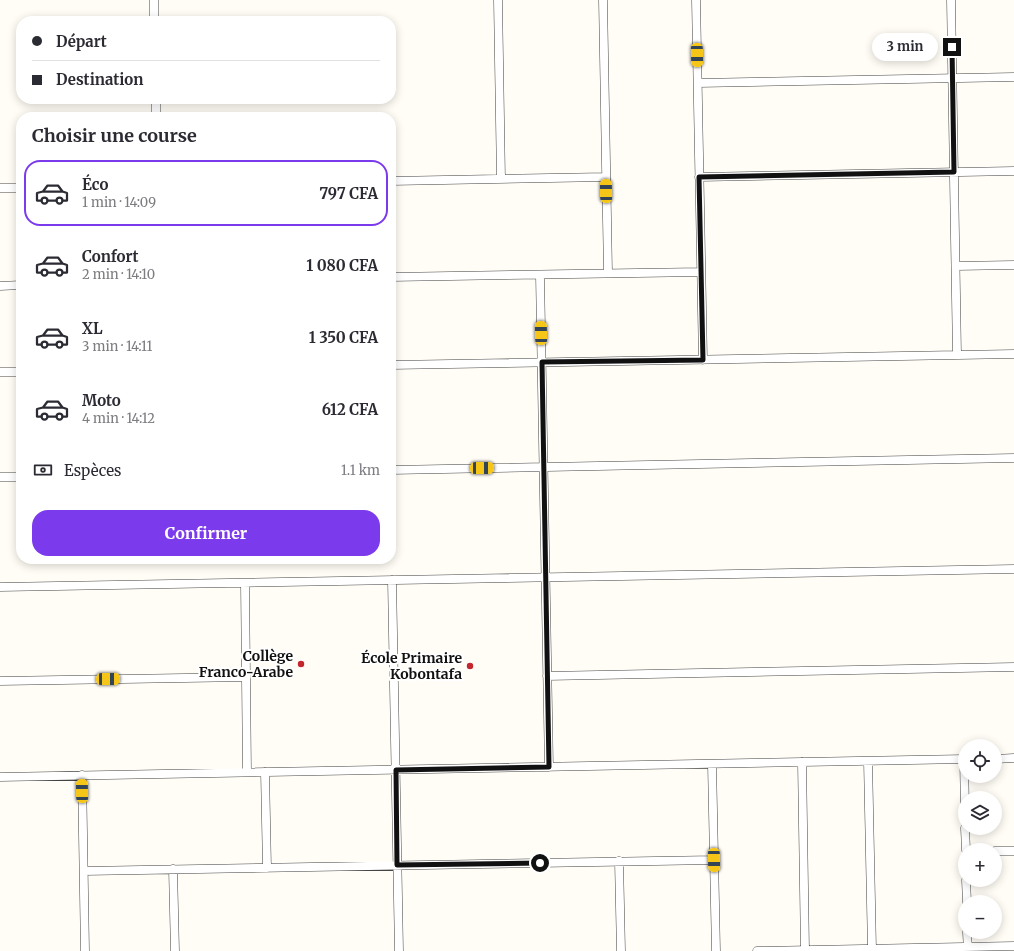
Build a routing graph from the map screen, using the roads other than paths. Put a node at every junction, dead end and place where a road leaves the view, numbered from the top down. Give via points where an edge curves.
1 (154, 0) edge
2 (498, 0) edge
3 (603, 0) edge
4 (696, 0) edge
5 (951, 0) edge
6 (154, 16) edge
7 (1014, 77) edge
8 (952, 78) junction
9 (698, 83) junction
10 (1014, 171) edge
11 (954, 172) junction
12 (606, 177) junction
13 (699, 177) junction
14 (501, 179) junction
15 (396, 181) edge
16 (0, 188) edge
17 (16, 188) edge
18 (1014, 265) edge
19 (956, 266) junction
20 (701, 272) junction
21 (608, 273) junction
22 (540, 275) junction
23 (396, 277) edge
24 (16, 285) edge
25 (0, 286) edge
26 (1014, 354) edge
27 (957, 355) junction
28 (703, 360) junction
29 (542, 362) junction
30 (396, 365) edge
31 (0, 372) edge
32 (16, 372) edge
33 (1014, 458) edge
34 (543, 467) junction
35 (396, 470) edge
36 (16, 476) edge
37 (0, 477) edge
38 (1014, 569) edge
39 (546, 577) junction
40 (392, 580) junction
41 (245, 583) junction
42 (0, 587) edge
43 (1014, 667) edge
44 (547, 676) junction
45 (246, 677) junction
46 (0, 681) edge
47 (1014, 758) edge
48 (958, 759) edge
49 (1002, 759) edge
50 (868, 761) junction
51 (802, 762) junction
52 (712, 764) junction
53 (549, 767) junction
54 (396, 770) junction
55 (247, 772) junction
56 (265, 772) junction
57 (82, 775) junction
58 (0, 777) edge
59 (1002, 851) edge
60 (1014, 851) edge
61 (714, 860) junction
62 (620, 861) junction
63 (397, 865) junction
64 (266, 868) junction
65 (173, 869) junction
66 (84, 871) junction
67 (967, 939) edge
68 (1014, 946) edge
69 (872, 949) junction
70 (968, 949) edge
71 (805, 950) edge
72 (85, 951) edge
73 (175, 951) edge
74 (399, 951) edge
75 (621, 951) edge
76 (716, 951) edge
77 (757, 951) edge

1 - 6 street
2 - 14 street
3 - 12 street
4 - 9 street
5 - 8 street
7 - 8 street
8 - 9 street
8 - 11 street
9 - 13 street
10 - 11 street
11 - 13 street
11 - 19 street
12 - 14 street
12 - 21 street
13 - 20 street
14 - 15 street
16 - 17 street
18 - 19 street
19 - 27 street
20 - 21 street
20 - 28 street
21 - 22 street
22 - 23 street
22 - 29 street
24 - 25 street
26 - 27 street
27 - 28 street
28 - 29 street
29 - 30 street
29 - 34 street
31 - 32 street
33 - 34 street
34 - 35 street
34 - 39 street
36 - 37 street
38 - 39 street
39 - 40 street
39 - 44 street
40 - 41 street
40 - 54 street
41 - 42 street
41 - 45 street
43 - 44 street
44 - 53 street
45 - 46 street
45 - 55 street
47 - 49 street
48 - 50 street
50 - 51 street
50 - 69 street
51 - 52 street
51 - 71 street
52 - 53 street
52 - 61 street
53 - 54 street
54 - 56 street
54 - 63 street
55 - 56 street
55 - 57 street
56 - 64 street
57 - 58 street
57 - 66 street
59 - 60 street
61 - 62 street
61 - 76 street
62 - 63 street
62 - 75 street
63 - 64 street
63 - 74 street
64 - 65 street
65 - 66 street
65 - 73 street
66 - 72 street
67 - 70 street
68 - 70 street
69 - 70 street
69 - 71 street
71 - 77 street

